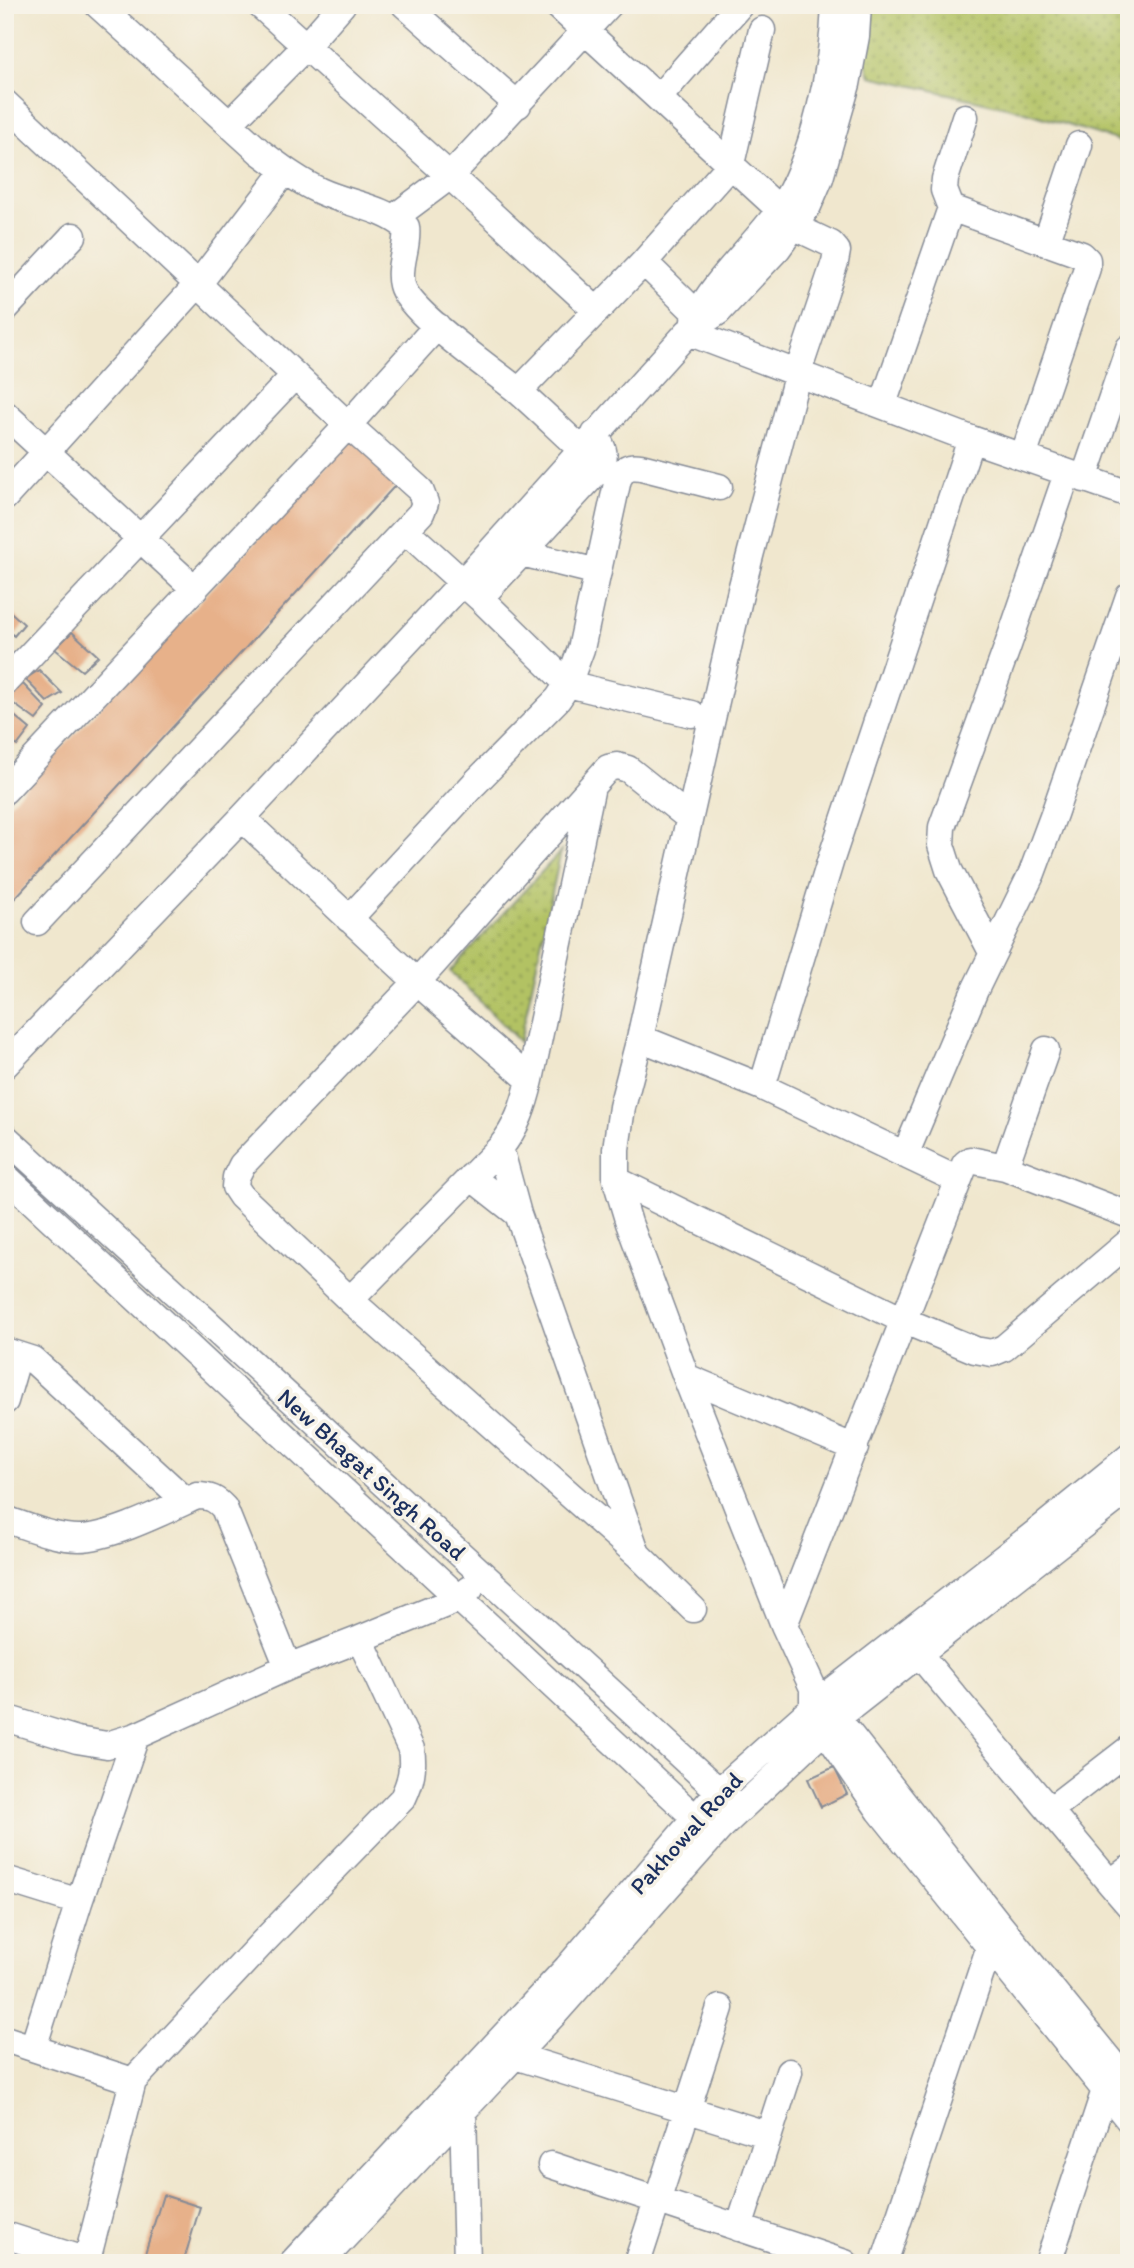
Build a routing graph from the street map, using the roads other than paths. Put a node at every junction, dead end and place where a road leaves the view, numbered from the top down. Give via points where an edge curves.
1 (98, 5) edge
2 (260, 5) edge
3 (342, 5) edge
4 (405, 5) edge
5 (557, 5) edge
6 (610, 5) edge
7 (740, 5) edge
8 (835, 5) edge
9 (858, 5) edge
10 (762, 30) dead end
11 (586, 31) junction
12 (305, 47) junction
13 (659, 97) junction
14 (5, 103) edge
15 (518, 105) junction
16 (965, 117) dead end
17 (230, 123) junction
18 (1079, 145) dead end
19 (731, 164) junction
20 (285, 171) junction
21 (450, 176) junction
22 (951, 208) junction
23 (395, 218) junction
24 (787, 218) junction
25 (73, 236) dead end
26 (1046, 243) junction
27 (644, 262) junction
28 (199, 283) junction
29 (5, 309) edge
30 (596, 310) junction
31 (693, 323) junction
32 (437, 326) junction
33 (1129, 348) edge
34 (798, 372) junction
35 (295, 375) junction
36 (519, 391) junction
37 (884, 404) junction
38 (5, 414) edge
39 (348, 425) junction
40 (971, 439) junction
41 (588, 442) junction
42 (46, 452) junction
43 (1023, 457) junction
44 (1075, 476) junction
45 (719, 487) dead end
46 (1129, 494) edge
47 (5, 497) edge
48 (405, 530) junction
49 (141, 538) junction
50 (521, 553) junction
51 (598, 572) junction
52 (195, 589) junction
53 (471, 590) junction
54 (1129, 596) edge
55 (5, 682) edge
56 (568, 684) junction
57 (692, 714) dead end
58 (592, 789) junction
59 (5, 790) edge
60 (688, 817) junction
61 (242, 818) junction
62 (349, 919) junction
63 (37, 922) dead end
64 (992, 952) junction
65 (417, 982) junction
66 (640, 1038) junction
67 (1046, 1050) dead end
68 (5, 1065) edge
69 (530, 1080) junction
70 (762, 1087) junction
71 (5, 1138) edge
72 (500, 1148) junction
73 (905, 1155) junction
74 (1005, 1167) junction
75 (5, 1176) edge
76 (471, 1177) junction
77 (617, 1180) junction
78 (958, 1180) junction
79 (518, 1214) junction
80 (1129, 1215) edge
81 (1129, 1242) edge
82 (350, 1300) junction
83 (905, 1321) junction
84 (5, 1332) edge
85 (19, 1355) edge
86 (686, 1377) junction
87 (5, 1401) edge
88 (855, 1448) junction
89 (1129, 1457) edge
90 (1129, 1489) edge
91 (186, 1501) junction
92 (5, 1519) edge
93 (638, 1555) junction
94 (485, 1577) junction
95 (458, 1598) junction
96 (692, 1609) dead end
97 (784, 1625) junction
98 (360, 1639) junction
99 (918, 1653) junction
100 (288, 1667) junction
101 (823, 1708) junction
102 (5, 1718) edge
103 (136, 1736) junction
104 (1129, 1749) edge
105 (719, 1791) junction
106 (739, 1810) junction
107 (1050, 1810) junction
108 (704, 1827) junction
109 (1119, 1876) edge
110 (5, 1879) edge
111 (79, 1902) junction
112 (1129, 1905) edge
113 (993, 1935) junction
114 (720, 2008) dead end
115 (5, 2039) edge
116 (33, 2048) junction
117 (514, 2056) junction
118 (789, 2073) dead end
119 (1116, 2080) edge
120 (133, 2081) junction
121 (686, 2110) junction
122 (463, 2111) junction
123 (1129, 2120) edge
124 (769, 2135) junction
125 (551, 2165) dead end
126 (657, 2200) junction
127 (739, 2228) junction
128 (5, 2235) edge
129 (780, 2253) edge
130 (90, 2262) edge
131 (292, 2263) edge
132 (320, 2263) edge
133 (467, 2263) edge
134 (637, 2263) edge
135 (845, 2263) edge
136 (884, 2263) edge
137 (1048, 2263) edge

1 - 17 street
2 - 12 street
3 - 12 street
4 - 15 street
5 - 11 street
6 - 11 street
7 - 13 street
8 - 24 street via 834,33 813,134
9 - 24 street via 856,36 820,178
10 - 19 street
11 - 13 street
11 - 15 street
12 - 17 street
12 - 21 street
13 - 19 street
14 - 28 street
15 - 21 street
16 - 22 street via 945,179
17 - 20 street
18 - 26 street
19 - 24 street
19 - 27 street
20 - 23 street via 319,190
20 - 28 street
21 - 23 street
21 - 30 street
22 - 26 street
22 - 37 street
23 - 32 street via 406,227 408,237 401,272 405,294
24 - 31 street via 778,248 719,312
24 - 34 street via 837,251
25 - 29 street
26 - 43 street via 1082,255 1087,268
27 - 30 street
27 - 31 street
28 - 35 street
28 - 42 street
30 - 36 street
31 - 34 street
31 - 41 street
32 - 36 street
32 - 39 street
33 - 44 street
34 - 37 street
34 - 60 street
35 - 39 street
35 - 49 street
36 - 41 street
37 - 40 street
38 - 42 street
39 - 48 street via 420,490 425,503
39 - 52 street
40 - 43 street
40 - 70 street via 831,859
41 - 50 street via 604,449 601,467
41 - 53 street
42 - 47 street
42 - 49 street
43 - 44 street
44 - 46 street
44 - 64 street via 942,827 940,845 949,870
45 - 51 street via 641,467 623,470
48 - 53 street
48 - 63 street
49 - 52 street
49 - 55 street
50 - 51 street
50 - 53 street
51 - 56 street via 581,649
52 - 59 street
53 - 56 street
53 - 61 street
54 - 64 street via 1045,838
56 - 57 street
56 - 62 street
58 - 60 street via 608,768 628,769
58 - 65 street
58 - 69 street
60 - 66 street
61 - 62 street
61 - 68 street
62 - 65 street
64 - 73 street
65 - 69 street
65 - 82 street via 242,1165 236,1177 235,1187 241,1196
66 - 70 street
66 - 77 street via 622,1107
67 - 74 street
69 - 72 street via 514,1131
70 - 73 street
71 - 94 street, New Bhagat Singh Road
72 - 76 street
72 - 79 street
73 - 78 street
74 - 78 street via 970,1160
74 - 80 street
75 - 95 street, New Bhagat Singh Road
76 - 79 street
76 - 82 street
77 - 83 street
77 - 86 street
78 - 83 street
79 - 93 street
81 - 83 street via 1004,1348 992,1353
82 - 93 street
83 - 88 street
84 - 85 street
85 - 87 street
85 - 91 street
86 - 88 street
86 - 97 street
88 - 97 street
89 - 101 street, Pakhowal Road
90 - 99 street, Pakhowal Road
91 - 92 street via 109,1532 80,1538 49,1534
91 - 100 street via 207,1496 224,1508
93 - 96 street
94 - 95 street
94 - 105 street, New Bhagat Singh Road
95 - 98 street
95 - 108 street, New Bhagat Singh Road
97 - 101 street
98 - 100 street
98 - 120 street via 411,1749 414,1766 403,1798
99 - 101 street, Pakhowal Road
99 - 107 street
100 - 103 street
101 - 105 street, Pakhowal Road
101 - 106 street, Pakhowal Road
101 - 113 street
102 - 103 street via 107,1745
103 - 111 street
104 - 107 street
105 - 106 street, New Bhagat Singh Road
105 - 108 street, Pakhowal Road
106 - 108 street, Pakhowal Road
107 - 109 street
108 - 117 street, Pakhowal Road
108 - 131 street, Pakhowal Road
109 - 112 street
110 - 111 street
111 - 116 street
113 - 119 street
113 - 136 street
114 - 121 street
115 - 116 street
116 - 120 street
117 - 121 street
117 - 122 street, Pakhowal Road
118 - 124 street
119 - 123 street
119 - 137 street
120 - 130 street
121 - 124 street
121 - 126 street
122 - 132 street, Pakhowal Road
122 - 133 street
124 - 127 street
125 - 126 street
126 - 127 street
126 - 134 street
127 - 129 street
128 - 130 street
129 - 135 street

